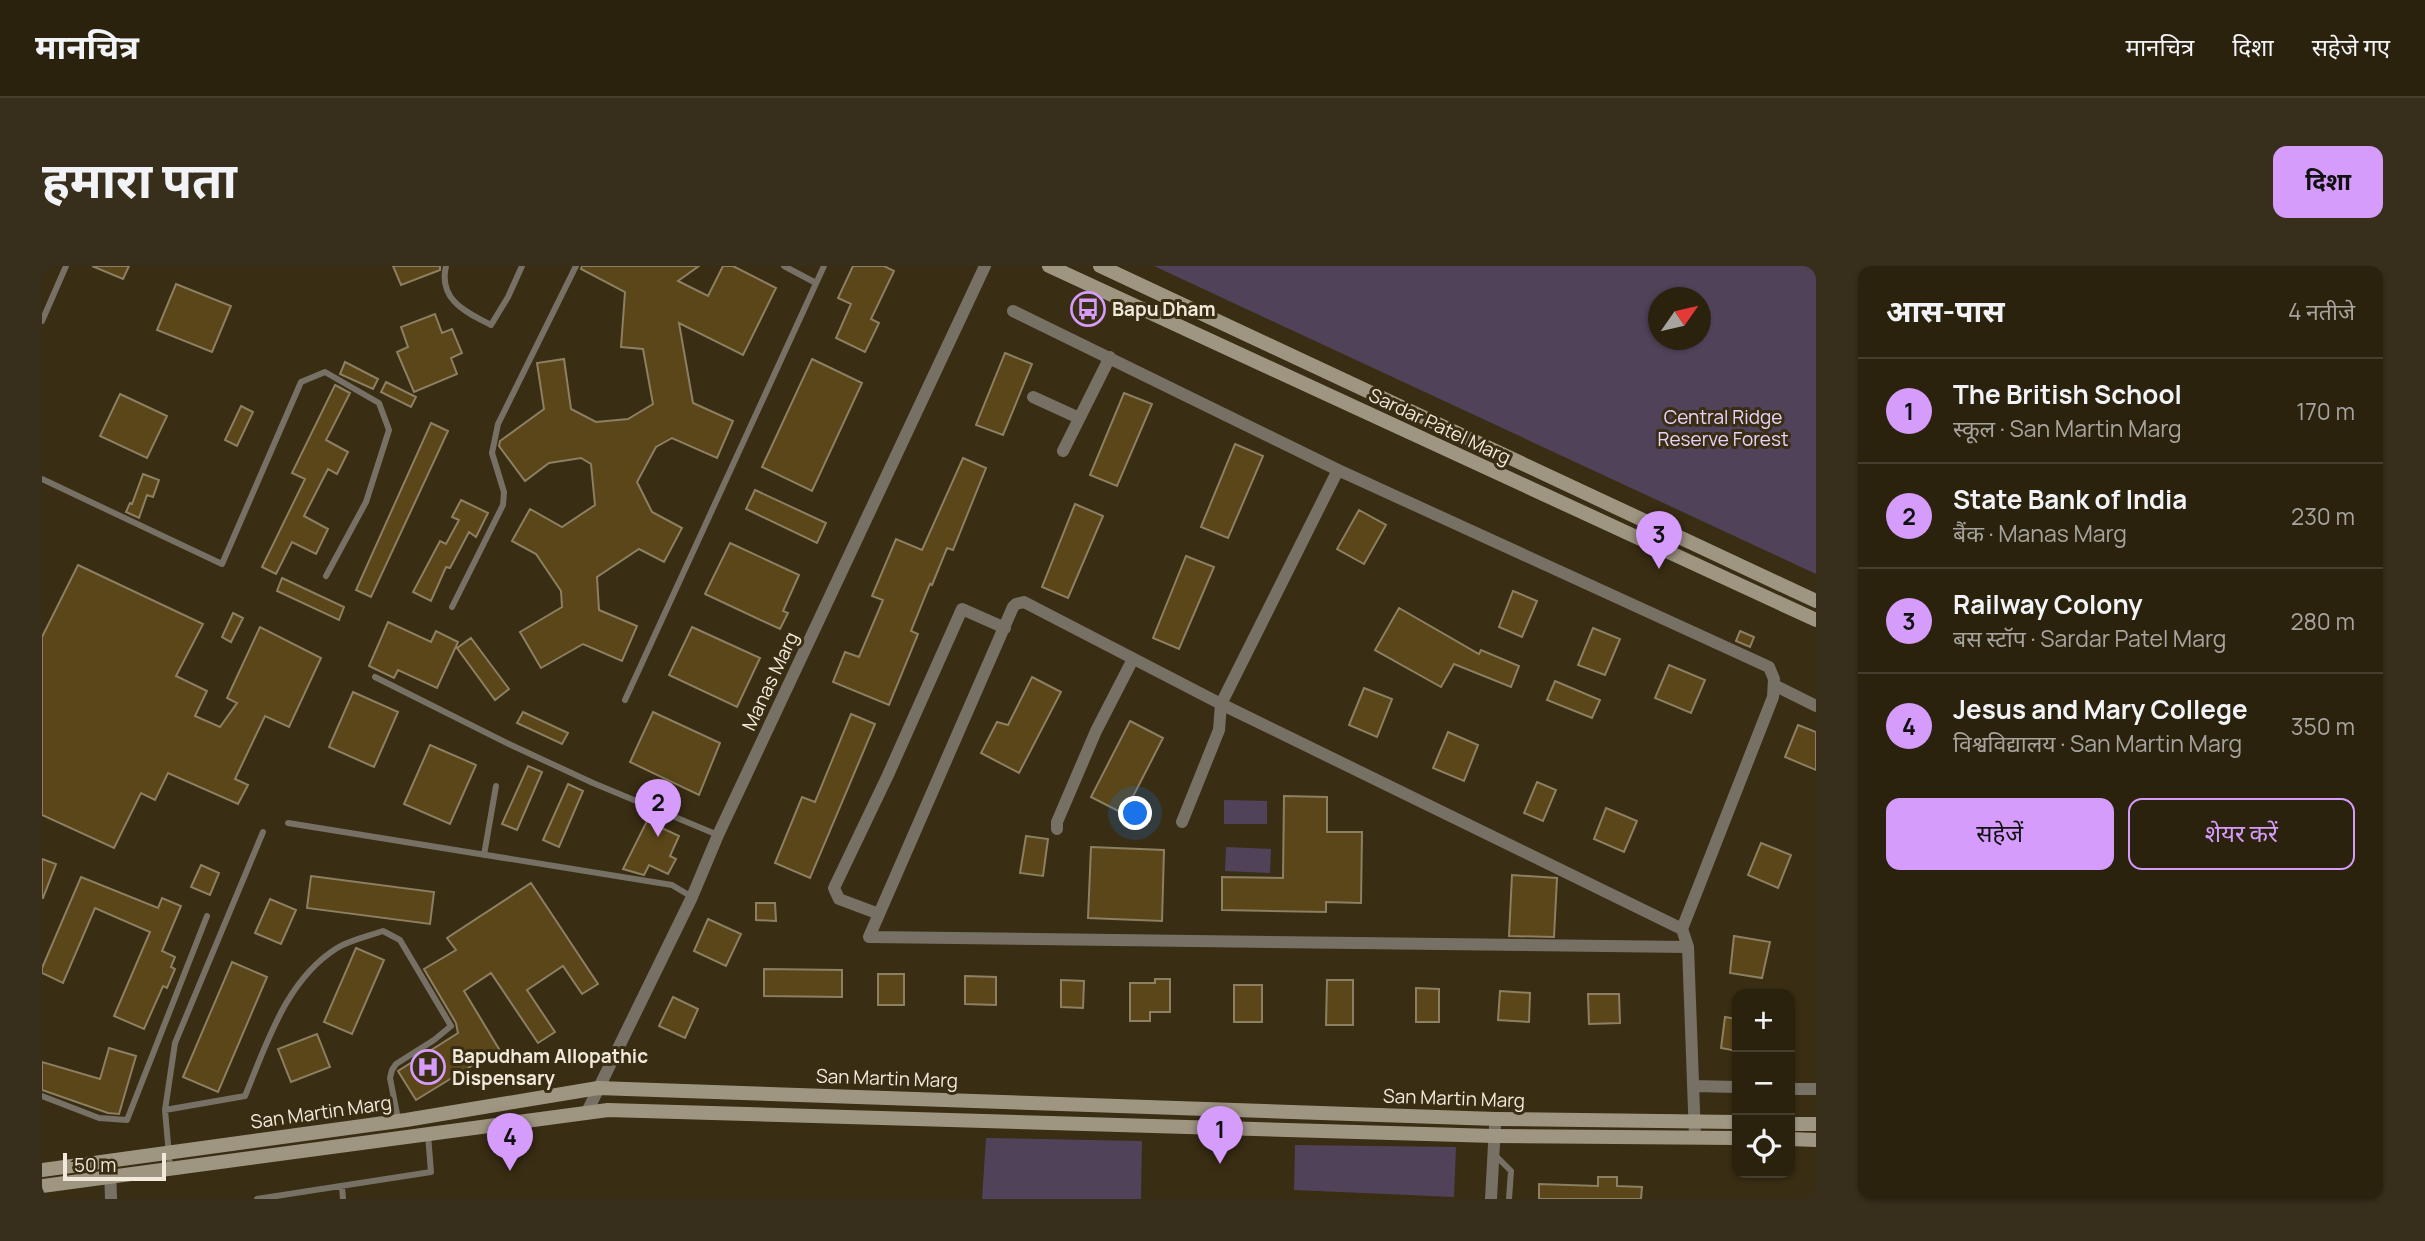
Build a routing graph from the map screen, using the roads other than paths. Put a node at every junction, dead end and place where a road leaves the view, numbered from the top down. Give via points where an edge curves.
1 (66, 266) edge
2 (446, 266) edge
3 (522, 266) edge
4 (576, 266) edge
5 (784, 266) edge
6 (824, 266) edge
7 (985, 266) edge
8 (1049, 266) edge
9 (1101, 266) edge
10 (816, 283) junction
11 (1013, 311) dead end
12 (42, 321) edge
13 (1110, 357) junction
14 (1033, 397) dead end
15 (1079, 418) junction
16 (1063, 451) dead end
17 (1338, 470) junction
18 (42, 479) edge
19 (326, 576) dead end
20 (1816, 601) edge
21 (452, 607) dead end
22 (1816, 620) edge
23 (1005, 628) junction
24 (1133, 659) junction
25 (375, 677) dead end
26 (1774, 685) junction
27 (625, 700) dead end
28 (1221, 704) junction
29 (1816, 706) edge
30 (496, 786) dead end
31 (1182, 822) dead end
32 (288, 823) dead end
33 (1057, 829) dead end
34 (263, 832) dead end
35 (718, 835) junction
36 (484, 855) junction
37 (692, 897) junction
38 (879, 914) junction
39 (207, 916) dead end
40 (1682, 929) junction
41 (1688, 947) junction
42 (1693, 1086) junction
43 (1732, 1087) edge
44 (598, 1088) junction
45 (1795, 1089) edge
46 (1816, 1089) edge
47 (42, 1096) edge
48 (165, 1110) junction
49 (587, 1112) junction
50 (1496, 1119) junction
51 (398, 1121) junction
52 (1694, 1121) junction
53 (1732, 1122) edge
54 (1795, 1124) edge
55 (1816, 1125) edge
56 (428, 1133) junction
57 (1494, 1136) junction
58 (1695, 1137) junction
59 (1732, 1138) edge
60 (1795, 1139) edge
61 (1816, 1140) edge
62 (1493, 1154) junction
63 (110, 1160) junction
64 (170, 1160) junction
65 (42, 1170) edge
66 (111, 1176) junction
67 (42, 1186) edge
68 (342, 1187) junction
69 (111, 1199) edge
70 (257, 1199) edge
71 (344, 1199) edge
72 (1492, 1199) edge
73 (1509, 1199) edge

1 - 12 lane
2 - 3 lane via 443,278 456,307 491,325
4 - 21 lane via 498,424 492,453 503,505
5 - 10 lane
6 - 10 lane
7 - 35 street, Manas Marg
8 - 22 street, Sardar Patel Marg
9 - 20 street, Sardar Patel Marg
10 - 27 lane
11 - 13 street
13 - 15 street
13 - 17 street
14 - 15 street
15 - 16 street
17 - 26 street via 1762,663 1771,671
17 - 28 street
18 - 19 lane via 222,564 301,382 325,372 379,402 388,430 366,502
23 - 24 street via 1013,607 1024,602
23 - 38 street
23 - 38 street via 962,609 834,888 839,899
24 - 28 street
24 - 33 street
25 - 35 lane via 581,778
26 - 29 street
26 - 40 street
28 - 31 street via 1219,730
28 - 40 street
30 - 36 lane
32 - 36 lane
34 - 48 lane via 175,1043
35 - 37 street, Manas Marg
36 - 37 lane via 672,885
37 - 44 street, Manas Marg
38 - 41 street via 869,937
39 - 47 lane via 127,1120 99,1118
40 - 41 street
41 - 42 street
42 - 43 street
42 - 52 street
44 - 49 street, Manas Marg
44 - 50 street, San Martin Marg
44 - 51 street, San Martin Marg
45 - 46 street
48 - 51 lane via 245,1096 281,1010 308,973 338,947 383,931 400,940 452,1026 392,1070
48 - 64 lane
49 - 56 street, San Martin Marg
49 - 57 street, San Martin Marg
50 - 52 street, San Martin Marg
50 - 57 street
51 - 64 street, San Martin Marg
52 - 53 street, San Martin Marg
52 - 58 street
54 - 55 street
56 - 64 street, San Martin Marg
56 - 68 lane via 431,1172
57 - 58 street, San Martin Marg
57 - 62 street
58 - 59 street, San Martin Marg
60 - 61 street
62 - 72 street
62 - 73 lane via 1511,1171
63 - 64 street, San Martin Marg
63 - 65 street, San Martin Marg
63 - 66 street
64 - 66 street, San Martin Marg
66 - 67 street, San Martin Marg
66 - 69 street
68 - 70 lane
68 - 71 lane

